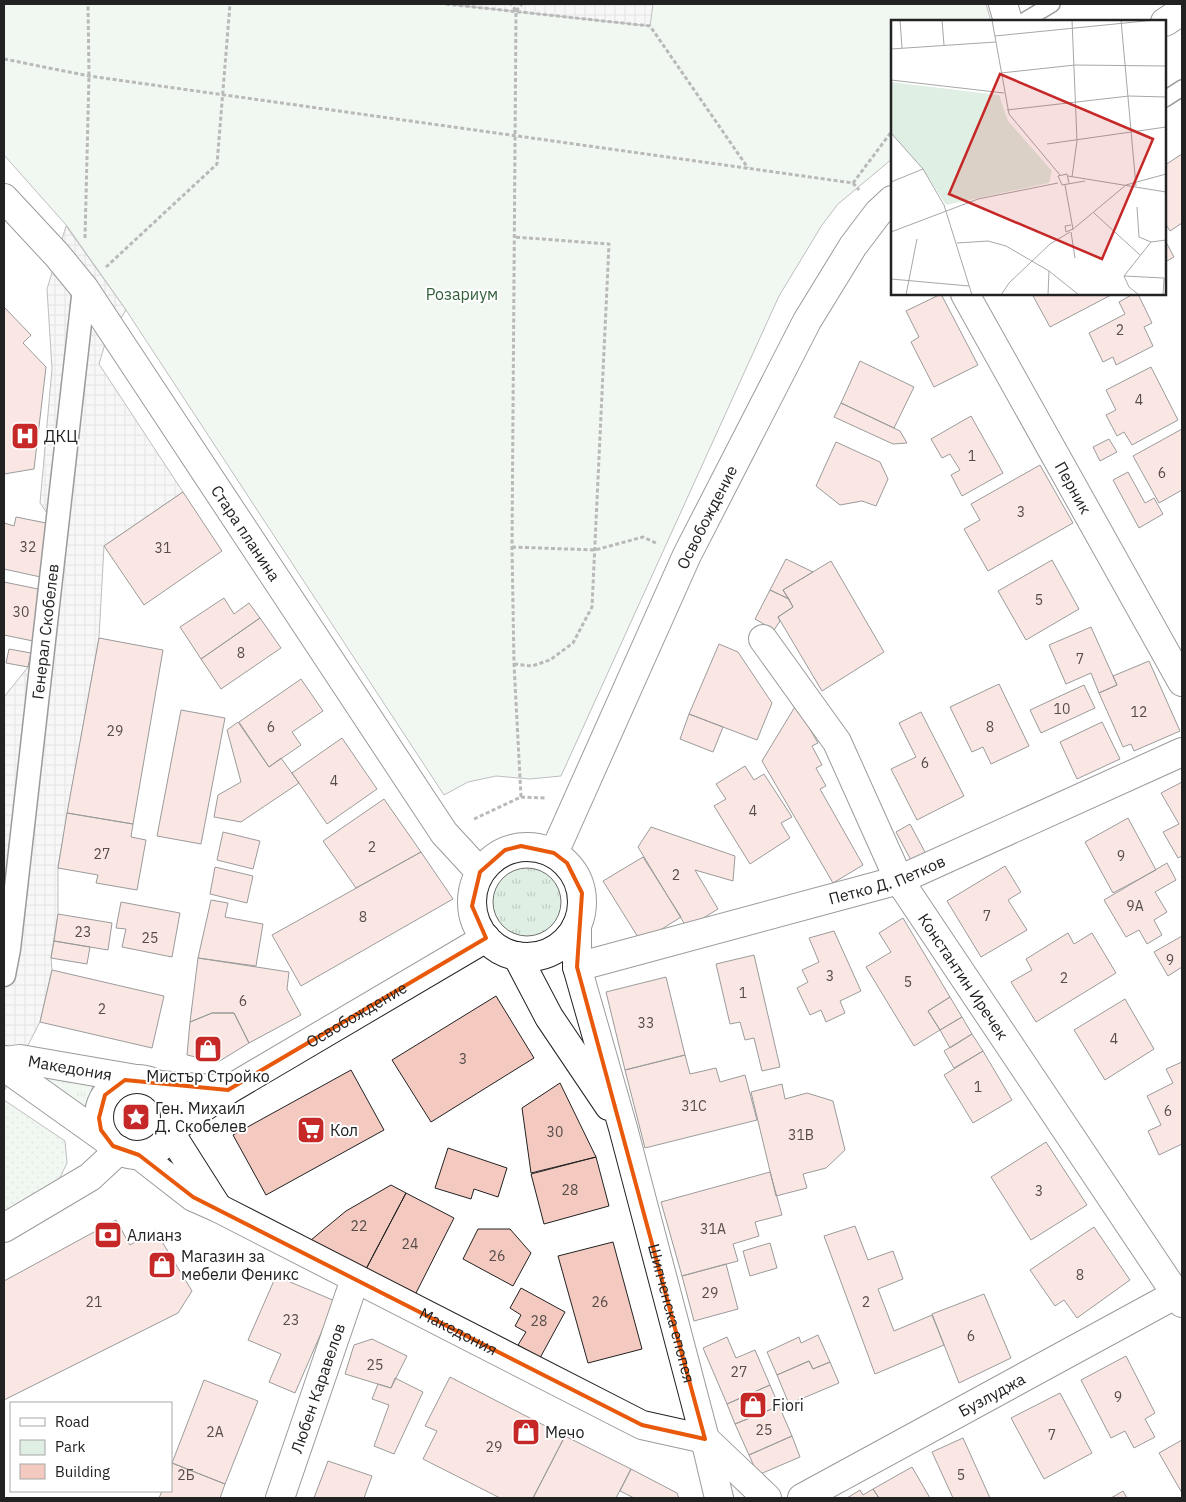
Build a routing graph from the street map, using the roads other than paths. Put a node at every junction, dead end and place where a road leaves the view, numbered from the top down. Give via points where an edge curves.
1 (1003, 4) edge
2 (1052, 4) edge
3 (1182, 11) edge
4 (1008, 20) edge
5 (1026, 20) edge
6 (1166, 21) edge
7 (1182, 88) edge
8 (1166, 98) edge
9 (4, 198) edge
10 (885, 207) edge
11 (84, 288) junction
12 (966, 295) edge
13 (763, 638) dead end
14 (1182, 682) edge
15 (1182, 752) edge
16 (554, 853) junction
17 (480, 872) junction
18 (899, 880) junction
19 (577, 925) junction
20 (486, 938) junction
21 (517, 956) junction
22 (578, 967) junction
23 (4, 975) edge
24 (4, 1061) edge
25 (148, 1082) junction
26 (228, 1090) junction
27 (624, 1128) junction
28 (172, 1131) junction
29 (122, 1148) junction
30 (218, 1208) junction
31 (4, 1228) edge
32 (355, 1279) junction
33 (1181, 1296) edge
34 (706, 1439) junction
35 (280, 1498) edge
36 (718, 1498) edge
37 (767, 1498) edge
38 (802, 1498) edge

1 - 4 street
2 - 5 lane
3 - 6 street
7 - 8 lane
9 - 11 street, Стара планина
10 - 16 street, Освобождение via 853,246 807,321 687,555
11 - 17 street, Стара планина via 444,833
11 - 23 street, Генерал Скобелев
12 - 14 street, Перник
13 - 18 street, Константин Иречек via 837,742
15 - 18 street, Петко Д. Петков
16 - 17 street via 538,847 521,846 505,850
16 - 19 street via 577,877 582,893 582,910
17 - 20 street via 473,888 472,906 476,923
18 - 22 street, Петко Д. Петков
18 - 33 street, Константин Иречек
19 - 21 street via 567,940 552,951 535,957
19 - 22 street, Шипченска епопея
20 - 21 street via 500,950
20 - 26 street, Освобождение
21 - 27 street, Шипченска епопея via 549,1016
22 - 27 street, Шипченска епопея
24 - 25 street, Македония via 20,1059
24 - 29 street, Македония via 13,1073
25 - 26 street
25 - 28 street via 171,1100 175,1119
25 - 29 street via 125,1080 105,1095 100,1106 101,1130
26 - 28 street, Освобождение
27 - 34 street, Шипченска епопея
28 - 29 street via 159,1148 149,1153
28 - 30 street
29 - 30 street, Македония via 193,1197
29 - 31 street via 90,1177
30 - 32 street, Македония
32 - 34 street, Македония via 642,1425
32 - 35 street, Любен Каравелов
33 - 38 street, Бузлуджа
34 - 36 street, Шипченска епопея
34 - 37 street

